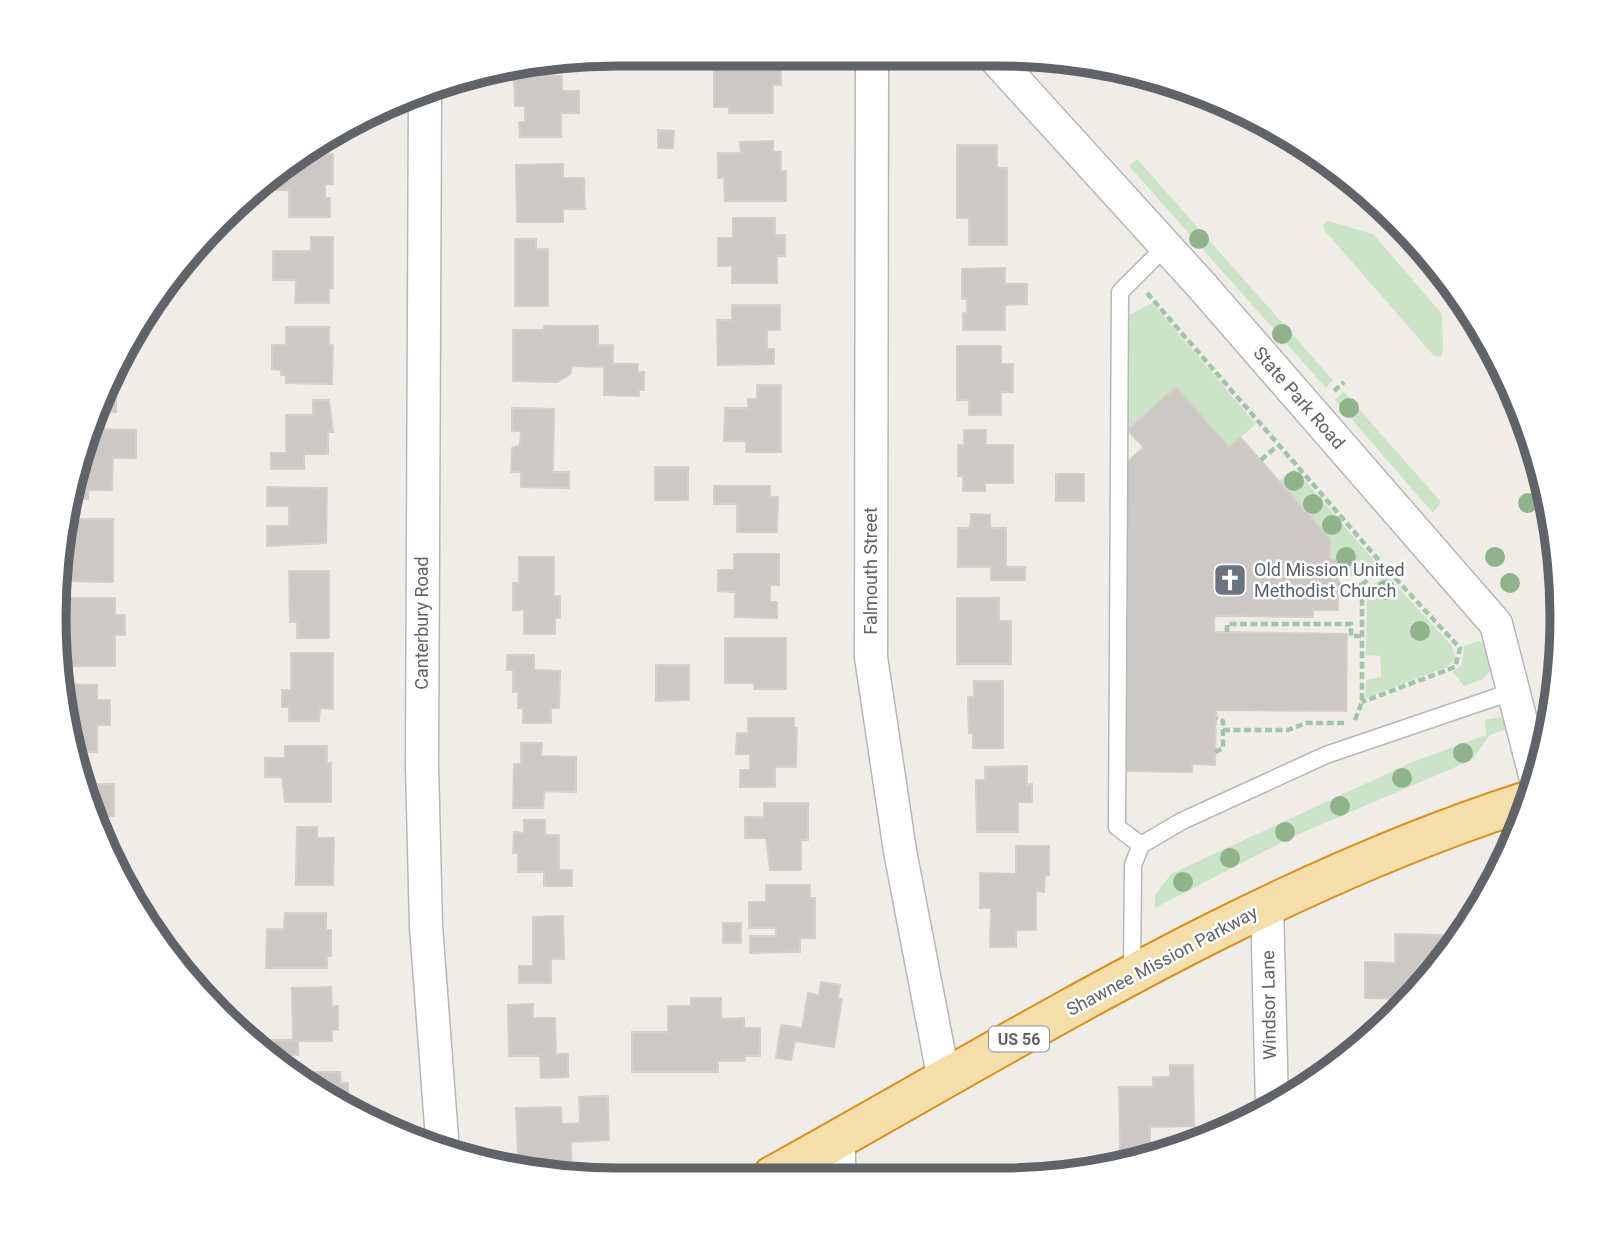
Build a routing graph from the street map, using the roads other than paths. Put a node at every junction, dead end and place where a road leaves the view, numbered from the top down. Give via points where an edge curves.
1 (872, 66) edge
2 (1002, 66) edge
3 (425, 101) edge
4 (1166, 246) junction
5 (1514, 691) junction
6 (1532, 761) edge
7 (1518, 804) edge
8 (1141, 845) junction
9 (1267, 904) junction
10 (1132, 976) junction
11 (944, 1080) junction
12 (1272, 1097) edge
13 (839, 1139) junction
14 (442, 1140) edge
15 (786, 1168) edge
16 (839, 1168) edge

1 - 11 street, Falmouth Street via 871,657 900,851
2 - 4 street, State Park Road
3 - 14 street, Canterbury Road via 422,766 426,926
4 - 5 street, State Park Road via 1496,624
4 - 8 lane via 1120,292 1117,827
5 - 6 street, State Park Road
5 - 8 lane via 1326,755 1182,821
7 - 9 highway, Shawnee Mission Parkway / US 56 via 1440,829
8 - 10 lane via 1133,865
9 - 10 highway, Shawnee Mission Parkway / US 56
9 - 12 street, Windsor Lane
10 - 11 highway, Shawnee Mission Parkway / US 56
11 - 13 highway, Shawnee Mission Parkway / US 56
13 - 15 highway, Shawnee Mission Parkway / US 56
13 - 16 street

